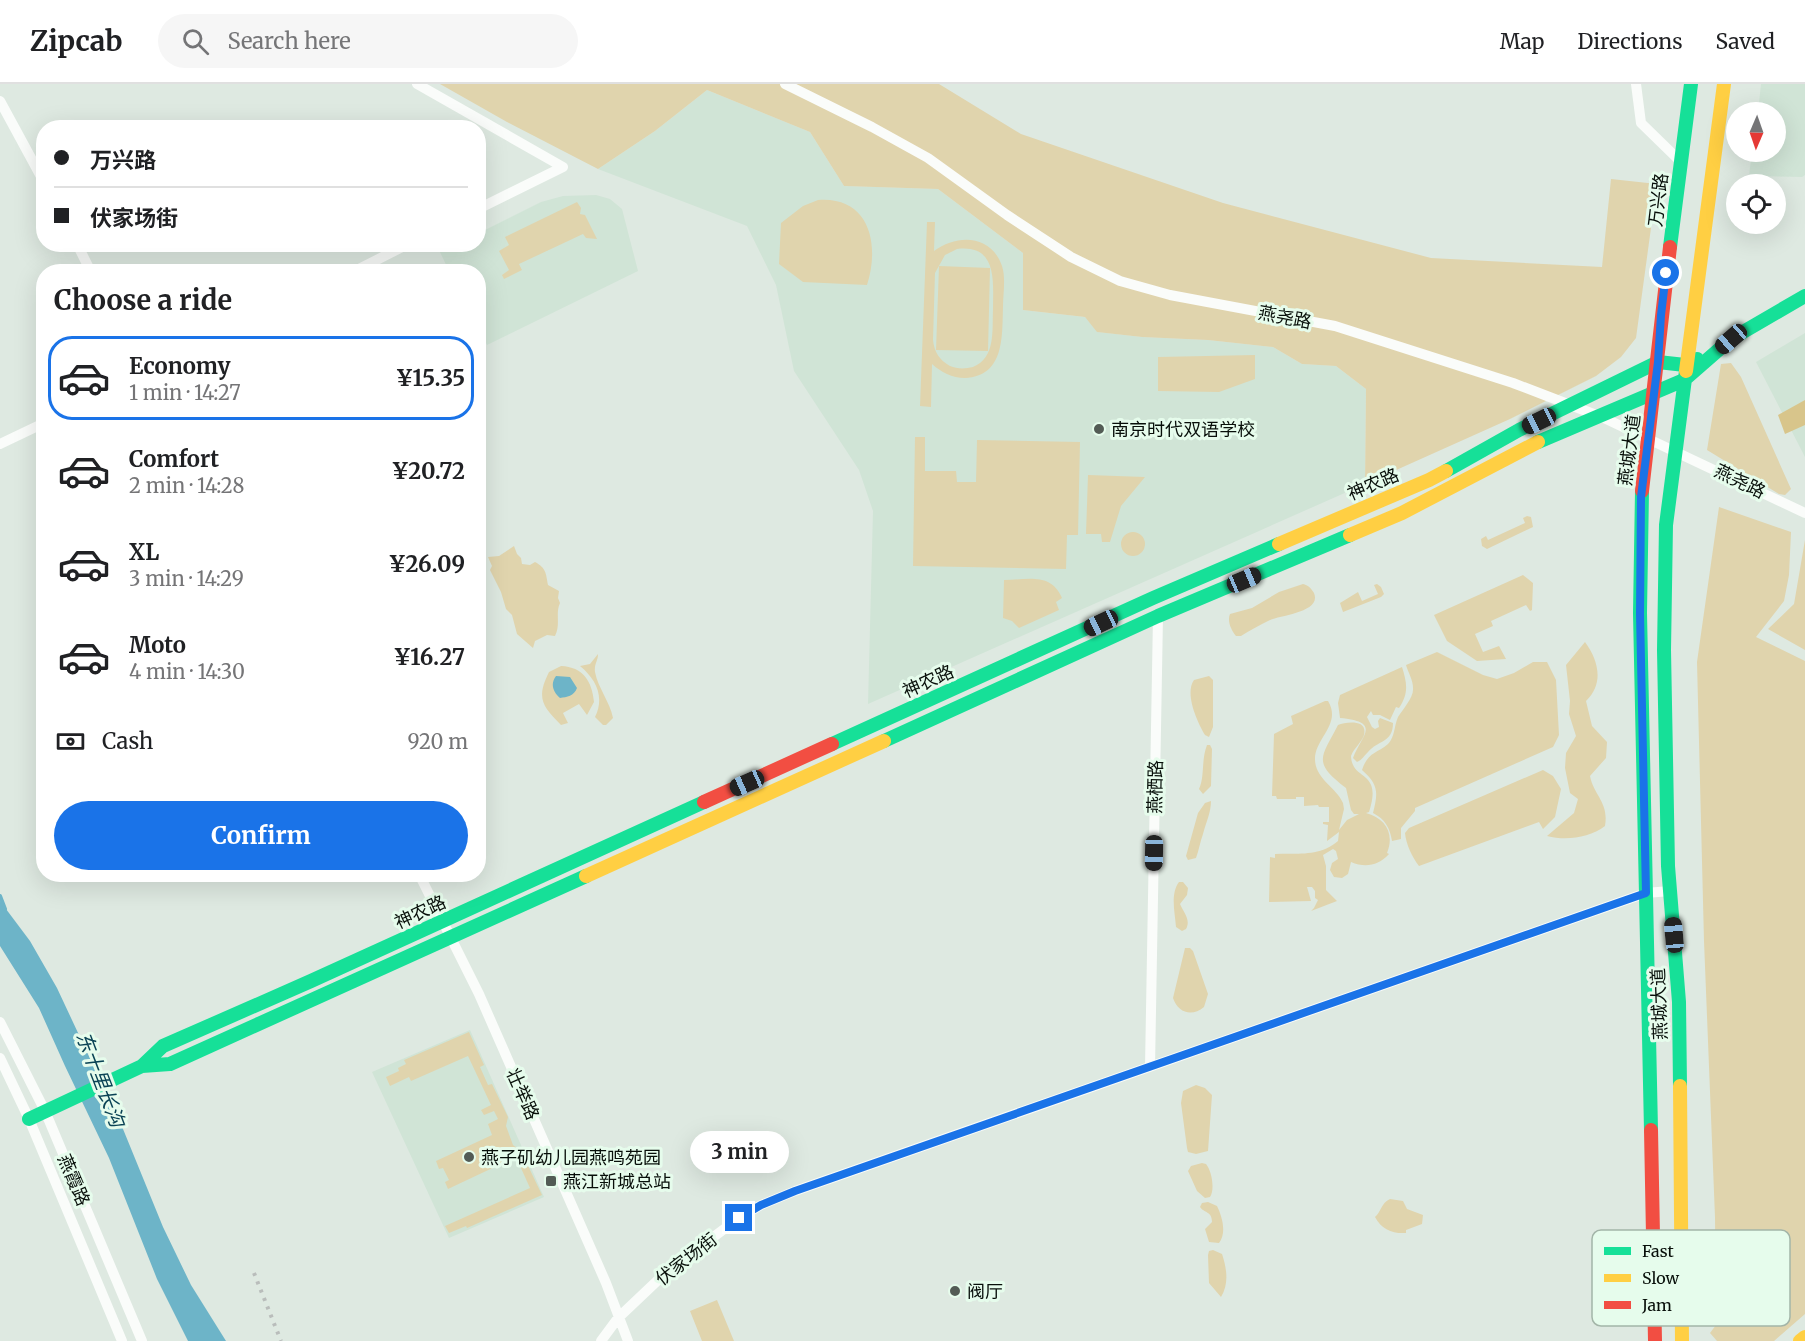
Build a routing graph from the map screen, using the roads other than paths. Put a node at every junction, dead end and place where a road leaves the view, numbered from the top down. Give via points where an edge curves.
1 (417, 84) edge
2 (785, 84) edge
3 (1636, 84) edge
4 (1691, 84) edge
5 (1724, 84) edge
6 (0, 101) edge
7 (480, 120) edge
8 (486, 123) edge
9 (1681, 162) junction
10 (36, 167) edge
11 (486, 205) edge
12 (392, 252) edge
13 (369, 264) edge
14 (1805, 296) edge
15 (1731, 339) junction
16 (1658, 362) junction
17 (1685, 365) junction
18 (1683, 380) junction
19 (1654, 392) junction
20 (36, 427) edge
21 (0, 444) edge
22 (1805, 513) edge
23 (1158, 616) junction
24 (423, 882) edge
25 (1670, 891) junction
26 (1646, 893) junction
27 (443, 921) junction
28 (452, 937) junction
29 (0, 1022) edge
30 (0, 1058) edge
31 (142, 1066) junction
32 (1150, 1067) junction
33 (45, 1111) junction
34 (29, 1119) junction
35 (1653, 1230) edge
36 (1681, 1230) edge
37 (618, 1318) junction
38 (1655, 1326) edge
39 (1682, 1326) edge
40 (1805, 1337) edge
41 (122, 1341) edge
42 (142, 1341) edge
43 (601, 1341) edge
44 (627, 1341) edge
45 (1655, 1341) edge
46 (1682, 1341) edge
47 (1800, 1341) edge

1 - 7 street
2 - 22 street, 燕尧路 via 928,158 1071,257 1120,280 1170,295 1335,326 1513,383 1604,418
3 - 9 street via 1641,123
4 - 9 street, 万兴路
5 - 17 street
6 - 10 street
8 - 11 street via 563,167
9 - 16 street, 万兴路
12 - 13 street
14 - 15 street, 神农路
15 - 17 street, 神农路
15 - 18 street, 神农路
16 - 17 street
16 - 19 street, 万兴路
16 - 27 street, 神农路 via 1519,430 1429,480 1153,598
17 - 18 street
18 - 19 street, 神农路
18 - 25 street, 燕城大道 via 1666,525 1664,650
19 - 23 street, 神农路 via 1525,448 1402,513
19 - 26 street, 燕城大道 via 1641,497
20 - 21 street
23 - 28 street, 神农路
23 - 32 street, 燕栖路
24 - 27 street, 壮举路
25 - 26 street, 伏家场街
25 - 36 street, 燕城大道 via 1679,1002
26 - 32 street, 伏家场街
26 - 35 street, 燕城大道
27 - 28 street, 壮举路
27 - 31 street, 神农路 via 163,1046
28 - 31 street, 神农路 via 170,1064
28 - 37 street, 壮举路
29 - 33 street, 燕霞路
30 - 34 street, 燕霞路
31 - 33 street, 神农路
32 - 37 street, 伏家场街 via 761,1205 657,1281
33 - 34 street, 神农路
33 - 42 street, 燕霞路
34 - 41 street, 燕霞路
37 - 43 street, 伏家场街
37 - 44 street, 壮举路
38 - 45 street, 燕城大道
39 - 46 street, 燕城大道
40 - 47 street

